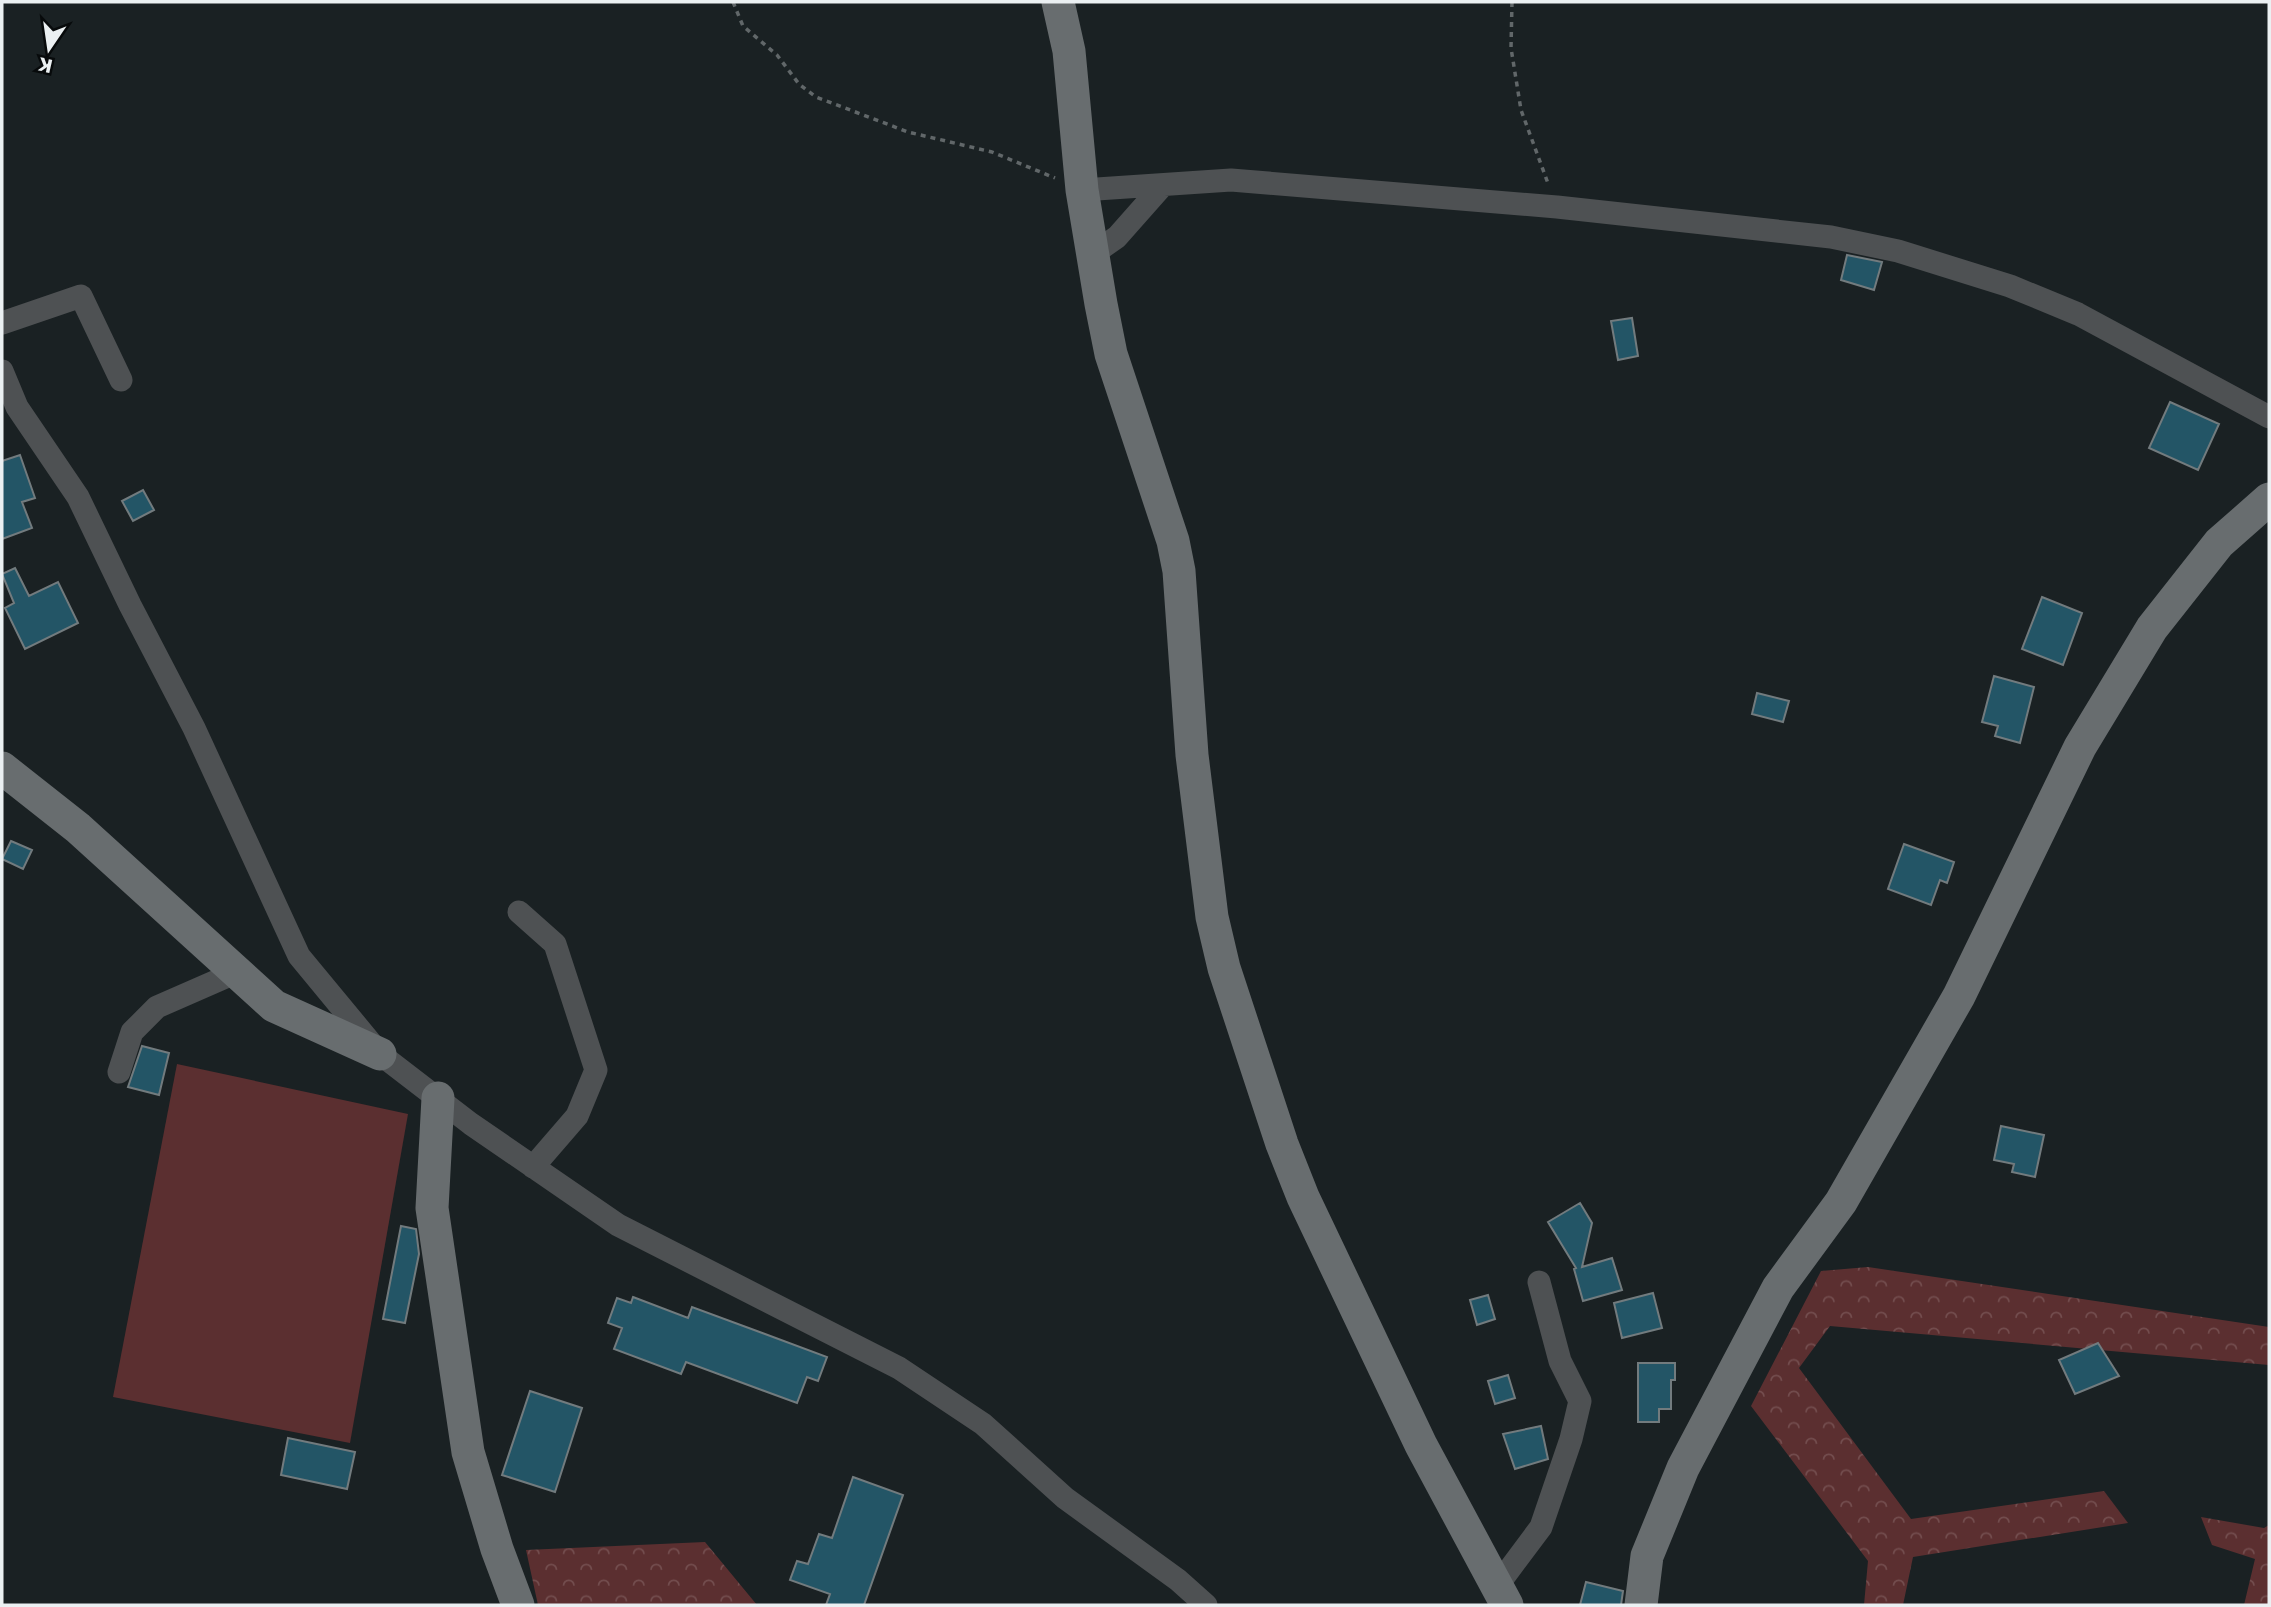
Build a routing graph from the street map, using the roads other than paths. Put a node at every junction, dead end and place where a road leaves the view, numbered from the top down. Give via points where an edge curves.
1 (1058, 2) edge
2 (1163, 185) junction
3 (1082, 190) junction
4 (1093, 254) junction
5 (2, 323) edge
6 (2, 371) edge
7 (121, 380) dead end
8 (2269, 417) edge
9 (2269, 499) edge
10 (2, 768) edge
11 (519, 912) dead end
12 (237, 972) junction
13 (380, 1054) junction
14 (119, 1072) dead end
15 (438, 1098) junction
16 (533, 1167) junction
17 (1539, 1282) dead end
18 (1502, 1596) edge
19 (518, 1605) edge
20 (1206, 1605) edge
21 (1641, 1605) edge

1 - 3 street via 1069,51
2 - 3 street
2 - 4 street via 1117,237
2 - 8 street via 1231,180 1557,207 1831,237 1898,251 2011,286 2078,314
3 - 4 street
4 - 18 street via 1111,354 1179,571 1192,755 1212,917 1223,968 1303,1196 1426,1455
5 - 7 street via 81,296
6 - 13 street via 17,407 78,497 194,728 299,956
9 - 21 street via 2219,543 2152,628 2080,747 1959,996 1840,1202 1778,1288 1726,1385 1647,1556
10 - 12 street via 78,828
11 - 16 street via 555,944 596,1070 577,1116
12 - 13 street via 274,1006
12 - 14 street via 157,1007 132,1032
13 - 15 street
15 - 16 street
15 - 19 street via 432,1208 468,1452
16 - 20 street via 618,1225 899,1368 983,1424 1065,1498
17 - 18 street via 1560,1360 1580,1401 1541,1528

